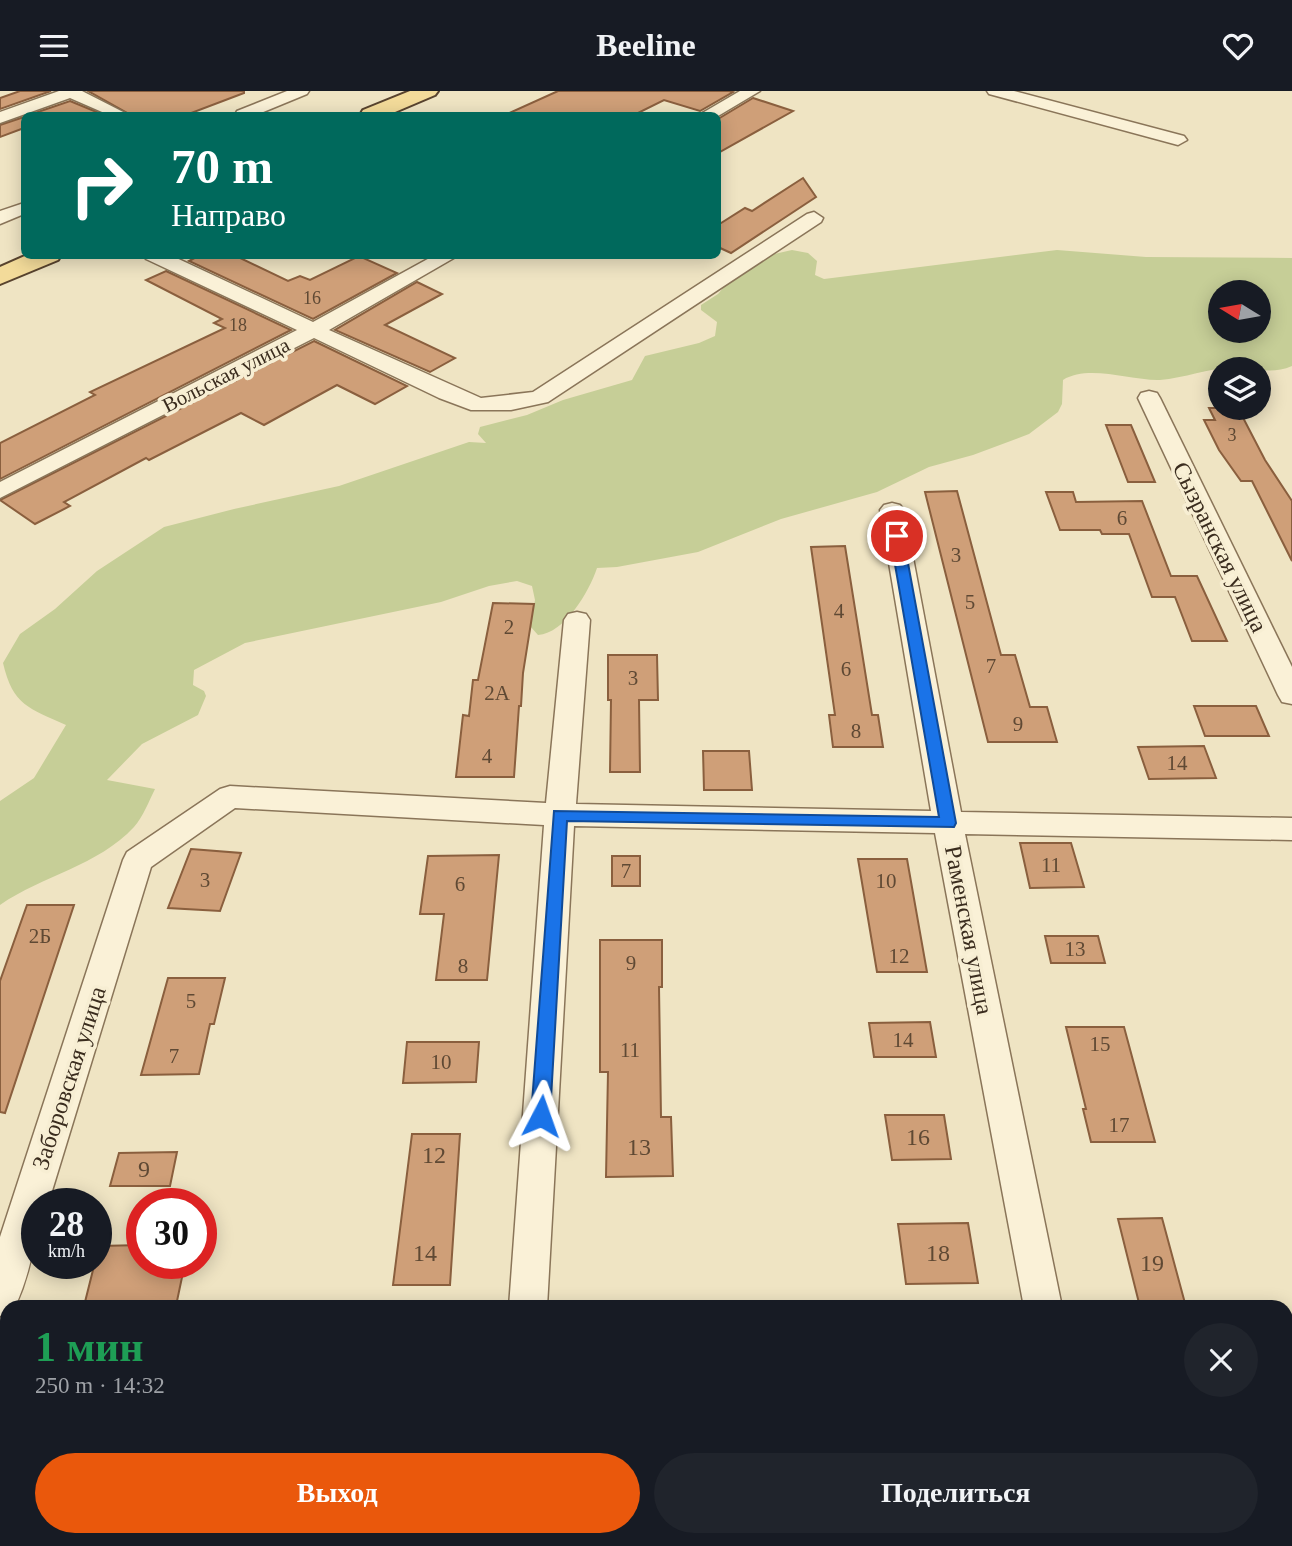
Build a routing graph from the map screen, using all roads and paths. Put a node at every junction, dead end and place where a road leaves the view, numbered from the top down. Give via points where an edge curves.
1 (71, 91) edge
2 (301, 91) edge
3 (428, 91) edge
4 (752, 91) edge
5 (995, 91) edge
6 (115, 112) edge
7 (250, 112) edge
8 (378, 112) edge
9 (713, 112) edge
10 (0, 118) edge
11 (1178, 140) dead end
12 (21, 209) edge
13 (0, 218) edge
14 (814, 218) dead end
15 (40, 259) edge
16 (161, 259) edge
17 (443, 259) edge
18 (0, 277) edge
19 (312, 331) junction
20 (1149, 398) dead end
21 (0, 491) edge
22 (892, 510) dead end
23 (577, 620) dead end
24 (1292, 695) edge
25 (560, 815) junction
26 (948, 823) junction
27 (1292, 829) edge
28 (0, 1297) edge
29 (528, 1300) edge
30 (1042, 1300) edge

1 - 6 street
1 - 10 street
2 - 7 street
3 - 8 main road
4 - 9 street
5 - 11 street
12 - 13 street
14 - 19 street via 540,397 479,405
15 - 18 main road
16 - 19 street
17 - 19 street, Вольская улица
19 - 21 street, Вольская улица
20 - 24 street, Сызранская улица
22 - 26 street, Раменская улица
23 - 25 street
25 - 26 street
25 - 28 street, Заборовская улица via 230,797 138,860
25 - 29 street
26 - 27 street
26 - 30 street, Раменская улица

